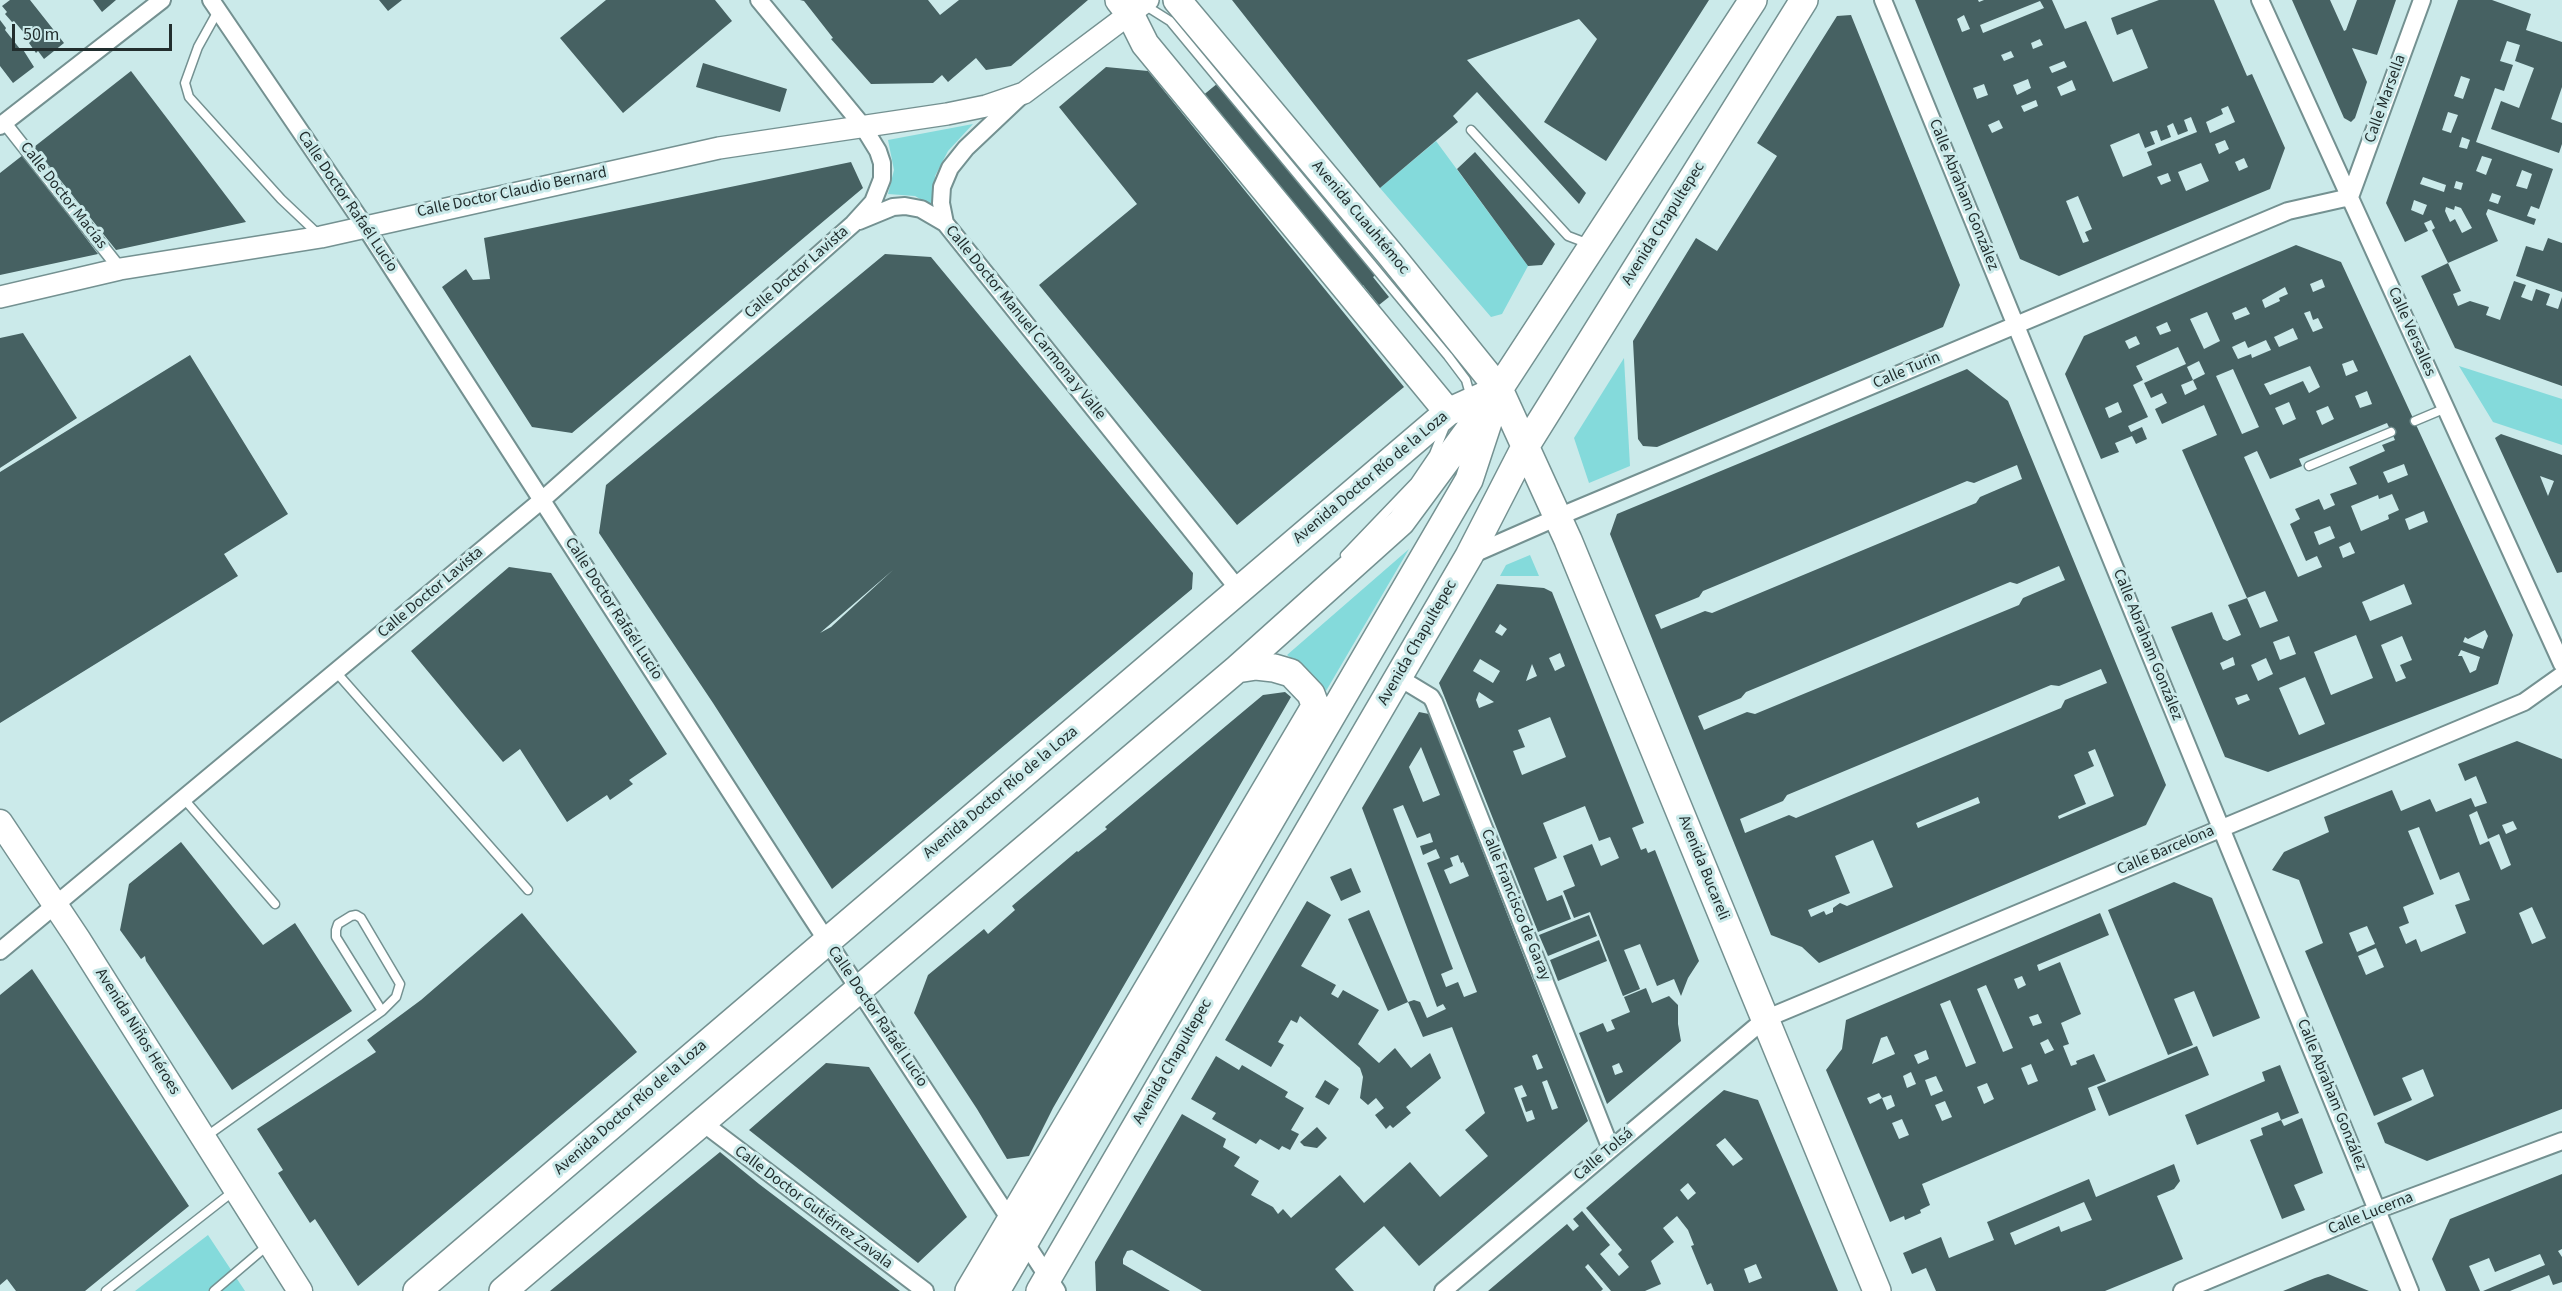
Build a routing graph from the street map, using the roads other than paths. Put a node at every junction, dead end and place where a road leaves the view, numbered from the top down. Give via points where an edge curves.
1 (162, 0) edge
2 (759, 0) edge
3 (1177, 0) edge
4 (1753, 0) edge
5 (1804, 0) edge
6 (1883, 0) edge
7 (2260, 0) edge
8 (2422, 0) edge
9 (1137, 5) edge
10 (215, 6) edge
11 (1024, 93) junction
12 (3, 124) edge
13 (862, 125) junction
14 (1471, 130) dead end
15 (2350, 197) junction
16 (945, 223) junction
17 (853, 224) junction
18 (364, 225) junction
19 (321, 237) junction
20 (1592, 246) junction
21 (120, 269) junction
22 (0, 297) edge
23 (2016, 325) junction
24 (1433, 376) dead end
25 (1499, 389) junction
26 (2446, 408) junction
27 (1465, 421) junction
28 (2415, 421) dead end
29 (2391, 432) dead end
30 (1525, 447) junction
31 (2309, 466) dead end
32 (542, 500) junction
33 (1438, 513) dead end
34 (1558, 517) junction
35 (1468, 556) junction
36 (1342, 558) dead end
37 (1318, 584) dead end
38 (1239, 590) junction
39 (2562, 664) edge
40 (1237, 669) junction
41 (336, 672) junction
42 (2562, 675) edge
43 (1398, 677) junction
44 (1320, 719) junction
45 (184, 799) junction
46 (0, 822) edge
47 (2221, 828) junction
48 (528, 890) dead end
49 (275, 904) dead end
50 (56, 906) junction
51 (827, 941) junction
52 (0, 951) edge
53 (860, 990) junction
54 (382, 1011) junction
55 (1765, 1018) junction
56 (703, 1123) junction
57 (204, 1138) junction
58 (2562, 1141) edge
59 (1611, 1149) junction
60 (238, 1188) junction
61 (2378, 1210) junction
62 (1017, 1234) junction
63 (271, 1243) junction
64 (1048, 1286) edge
65 (106, 1291) edge
66 (214, 1291) edge
67 (300, 1291) edge
68 (313, 1291) edge
69 (417, 1291) edge
70 (503, 1291) edge
71 (925, 1291) edge
72 (969, 1291) edge
73 (996, 1291) edge
74 (1443, 1291) edge
75 (1877, 1291) edge
76 (2182, 1291) edge
77 (2410, 1291) edge

1 - 12 street
2 - 13 street
3 - 25 main road, Avenida Cuauhtémoc
4 - 20 main road
5 - 30 main road, Avenida Chapultepec
6 - 23 street, Calle Abraham González
7 - 15 street, Calle Versalles
8 - 15 street, Calle Marsella
9 - 11 street
9 - 27 main road via 1144,44
9 - 27 lane via 1170,21 1448,356 1466,380
10 - 18 street, Calle Doctor Rafaél Lucio
10 - 19 lane via 185,83 189,97 281,199
11 - 13 street, Calle Doctor Claudio Bernard via 947,114
11 - 16 street via 950,168 942,187
12 - 21 street, Calle Doctor Macías
13 - 17 street via 878,151 883,171 873,202
13 - 18 street, Calle Doctor Claudio Bernard via 719,148
14 - 20 lane via 1568,236
15 - 23 street, Calle Turin via 2288,211
15 - 26 street, Calle Versalles
16 - 17 street, Calle Doctor Manuel Carmona y Valle via 921,209 905,206
16 - 38 street, Calle Doctor Manuel Carmona y Valle
17 - 32 street, Calle Doctor Lavista
18 - 19 street, Calle Doctor Claudio Bernard
18 - 32 street, Calle Doctor Rafaél Lucio
19 - 21 street, Calle Doctor Claudio Bernard
20 - 25 main road
21 - 22 street, Calle Doctor Claudio Bernard
23 - 34 street, Calle Turin
23 - 47 street, Calle Abraham González
24 - 27 lane
25 - 27 main road, Avenida Doctor Río de la Loza
25 - 30 main road, Avenida Cuauhtémoc
25 - 44 main road via 1469,480
26 - 28 lane
26 - 39 street, Calle Versalles
27 - 36 lane via 1445,430 1415,482
27 - 38 main road, Avenida Doctor Río de la Loza
27 - 40 main road, Avenida Doctor Río de la Loza via 1401,522
29 - 31 lane
30 - 34 main road, Avenida Bucareli
30 - 35 main road, Avenida Chapultepec
32 - 41 street, Calle Doctor Lavista
32 - 51 street, Calle Doctor Rafaél Lucio
33 - 44 lane
34 - 35 street, Calle Turin
34 - 55 main road, Avenida Bucareli
35 - 43 main road, Avenida Chapultepec
37 - 40 lane
38 - 51 main road, Avenida Doctor Río de la Loza
40 - 44 main road via 1256,666 1291,673 1304,684
40 - 53 main road, Avenida Doctor Río de la Loza
41 - 45 street, Calle Doctor Lavista
41 - 48 lane
42 - 47 street, Calle Barcelona via 2524,702
43 - 59 street, Calle Francisco de Garay via 1434,702
43 - 64 main road, Avenida Chapultepec
44 - 62 main road
45 - 49 lane
45 - 50 street, Calle Doctor Lavista
46 - 50 main road, Avenida Niños Héroes
47 - 55 street, Calle Barcelona
47 - 61 street, Calle Abraham González
50 - 52 street, Calle Doctor Lavista
50 - 57 main road, Avenida Niños Héroes
51 - 53 street, Calle Doctor Rafaél Lucio
51 - 69 main road, Avenida Doctor Río de la Loza
53 - 56 main road, Avenida Doctor Río de la Loza
53 - 62 street, Calle Doctor Rafaél Lucio
54 - 54 lane via 396,997 400,984 361,918 351,916 339,924 336,938
54 - 57 lane
55 - 59 street, Calle Tolsá
55 - 75 main road, Avenida Bucareli
56 - 70 main road, Avenida Doctor Río de la Loza
56 - 71 street, Calle Doctor Gutiérrez Zavala
57 - 60 main road, Avenida Niños Héroes
58 - 61 street, Calle Lucerna
59 - 74 street, Calle Tolsá
60 - 63 main road, Avenida Niños Héroes
60 - 65 lane
61 - 76 street, Calle Lucerna
61 - 77 street, Calle Abraham González
62 - 64 street, Calle Doctor Rafaél Lucio
62 - 72 main road
62 - 73 main road
63 - 66 lane
63 - 67 main road, Avenida Niños Héroes
63 - 68 main road, Avenida Niños Héroes

